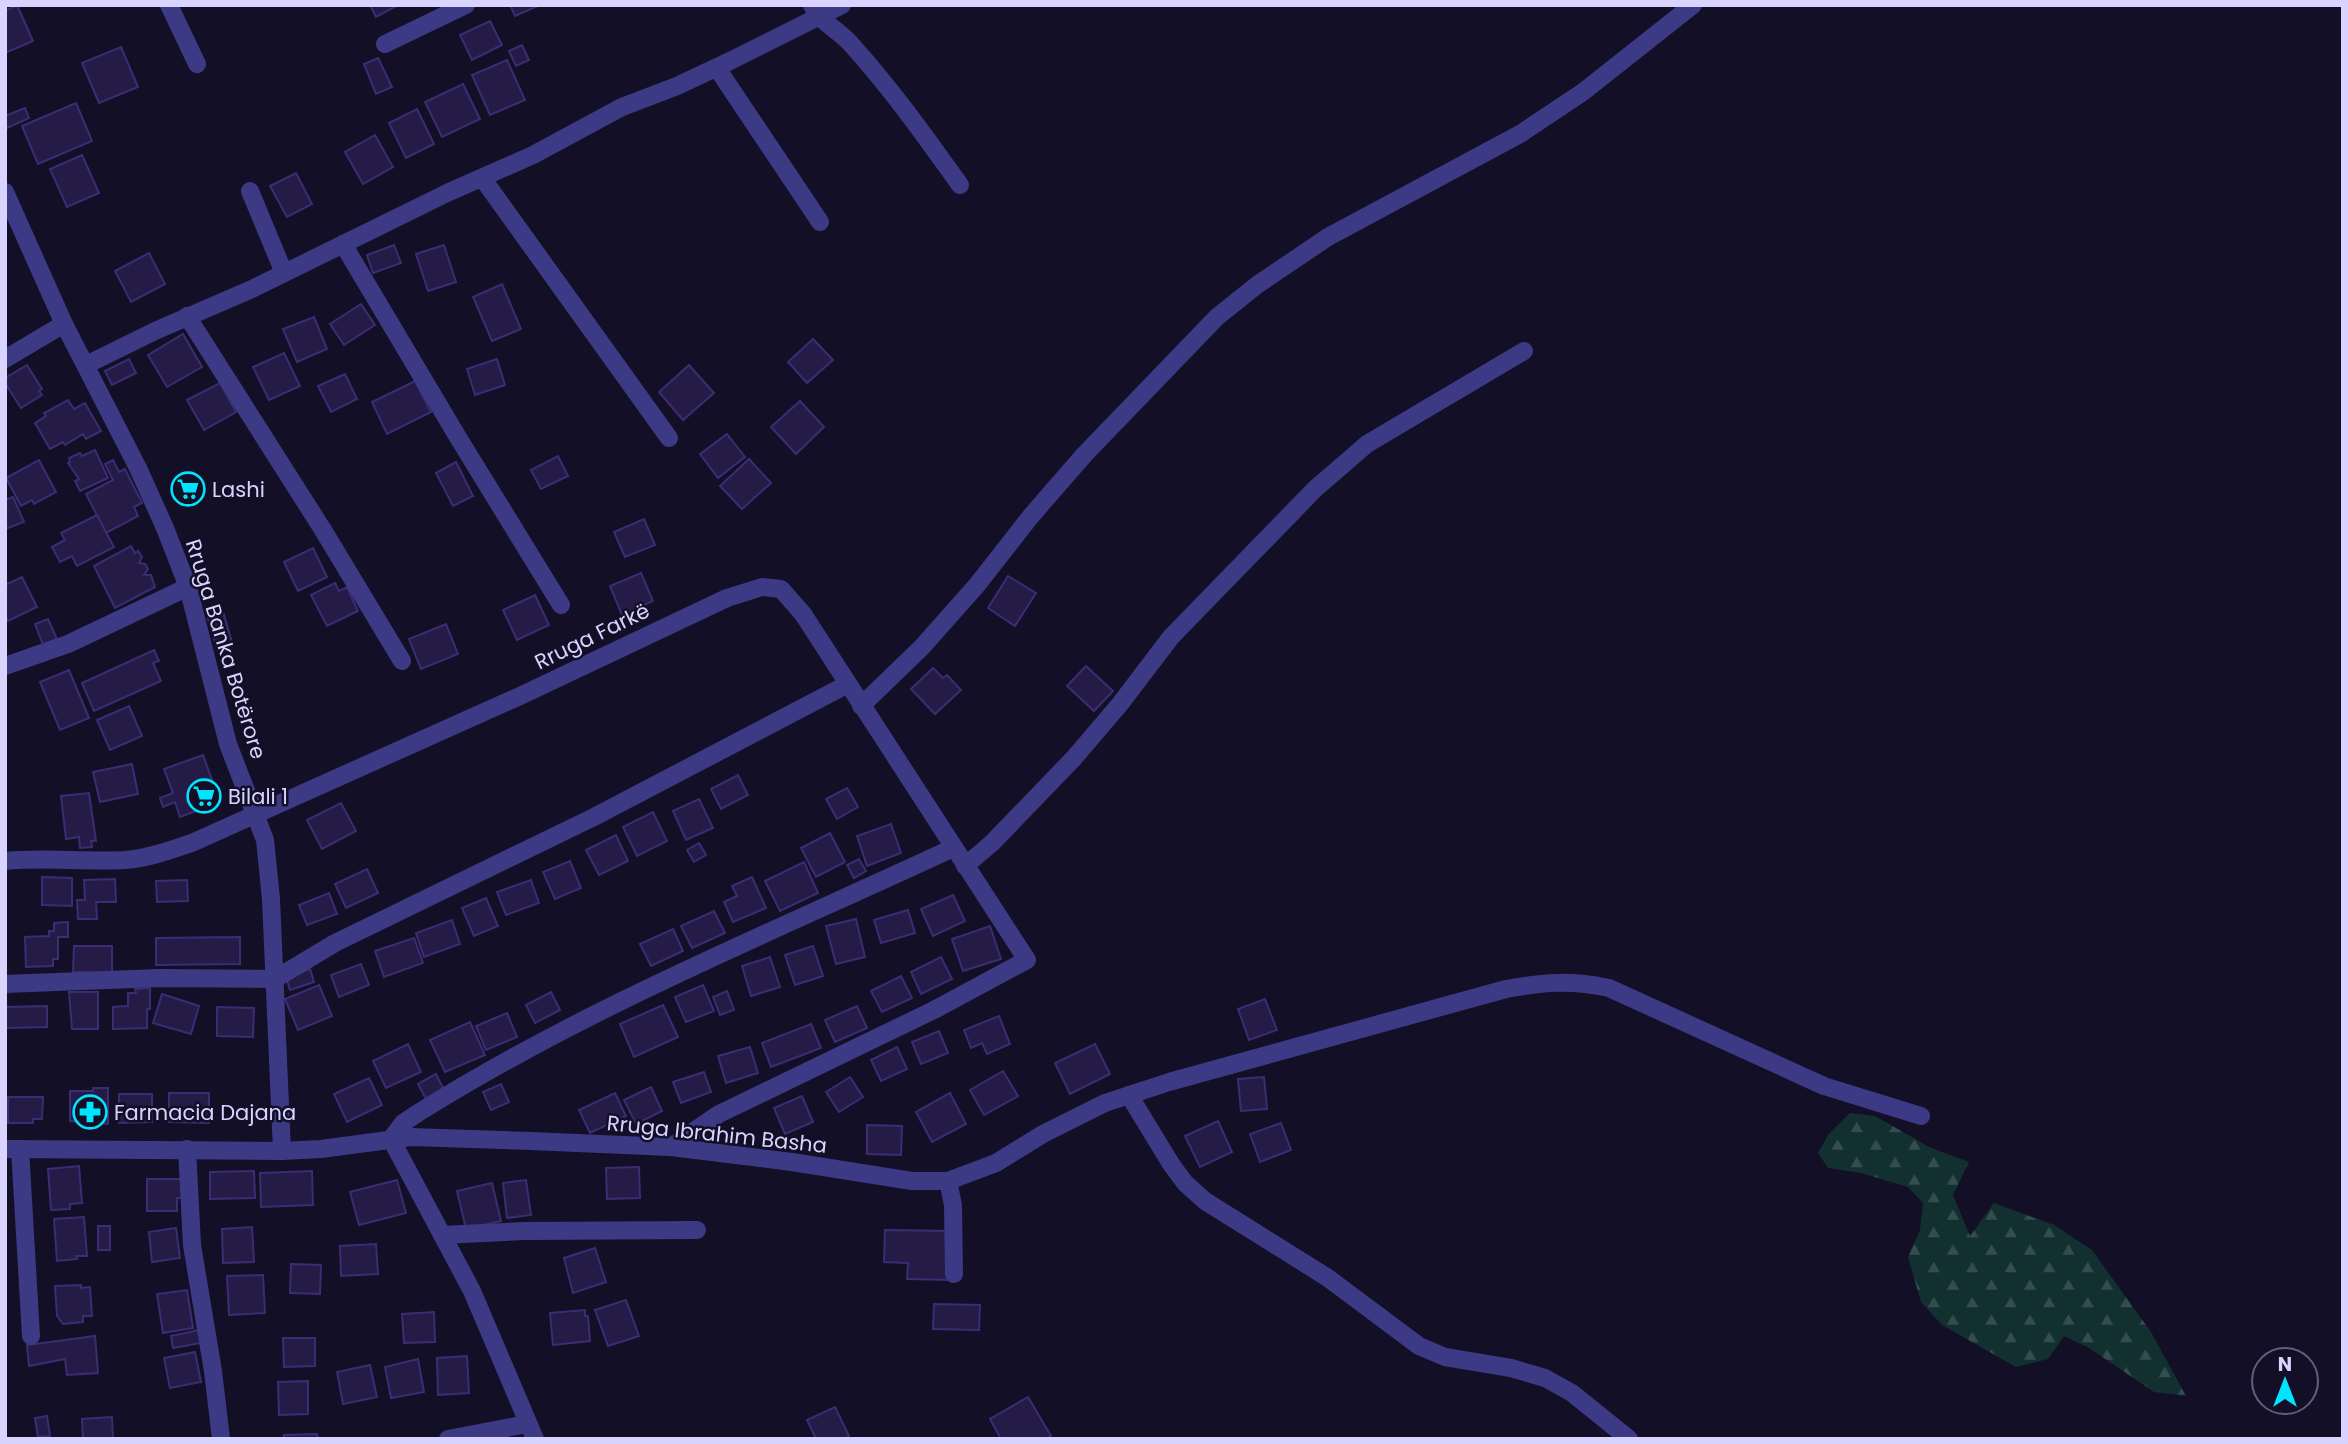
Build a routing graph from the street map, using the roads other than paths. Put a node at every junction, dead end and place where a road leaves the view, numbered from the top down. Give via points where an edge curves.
1 (169, 5) edge
2 (466, 5) edge
3 (842, 5) edge
4 (1693, 5) edge
5 (815, 11) edge
6 (386, 44) dead end
7 (197, 64) dead end
8 (717, 68) junction
9 (483, 179) junction
10 (960, 185) dead end
11 (250, 191) dead end
12 (5, 192) edge
13 (820, 222) dead end
14 (343, 244) junction
15 (284, 273) junction
16 (187, 316) junction
17 (64, 324) junction
18 (1524, 351) dead end
19 (5, 359) edge
20 (86, 365) junction
21 (669, 438) dead end
22 (188, 587) junction
23 (561, 605) dead end
24 (402, 661) dead end
25 (5, 666) edge
26 (848, 684) junction
27 (861, 706) junction
28 (256, 812) junction
29 (953, 848) junction
30 (5, 861) edge
31 (965, 866) junction
32 (275, 979) junction
33 (5, 984) edge
34 (1129, 1095) junction
35 (1921, 1116) dead end
36 (391, 1139) junction
37 (671, 1147) junction
38 (13, 1149) edge
39 (187, 1149) junction
40 (282, 1151) junction
41 (948, 1181) junction
42 (697, 1230) dead end
43 (442, 1235) junction
44 (954, 1274) dead end
45 (31, 1336) dead end
46 (531, 1431) edge
47 (221, 1439) edge
48 (448, 1439) edge
49 (1629, 1439) edge

1 - 7 street
2 - 6 street
3 - 5 street
4 - 27 street via 1583,92 1530,127 1328,237 1217,317 1084,455 922,647
5 - 8 street
5 - 10 street via 872,68
8 - 9 street via 621,107
8 - 13 street
9 - 14 street
9 - 21 street
11 - 15 street
12 - 17 street, Rruga Banka Botërore
14 - 15 street
14 - 23 street
15 - 16 street
16 - 20 street
16 - 24 street
17 - 19 street
17 - 20 street, Rruga Banka Botërore
18 - 31 street via 1367,444 1315,489 1171,636 1074,758
20 - 22 street, Rruga Banka Botërore via 138,468
22 - 25 street via 68,644
22 - 28 street, Rruga Banka Botërore via 228,744
26 - 27 street, Rruga Farkë
26 - 28 street, Rruga Farkë via 781,589 749,589
26 - 32 street via 594,817 335,943
27 - 29 street, Rruga Farkë
28 - 30 street, Rruga Farkë via 156,855 125,860
28 - 32 street, Rruga Banka Botërore via 269,868
29 - 31 street, Rruga Farkë
29 - 36 street via 665,980 524,1051 418,1112
31 - 37 street, Rruga Farkë via 1027,960 719,1114
32 - 33 street
32 - 40 street, Rruga Banka Botërore
34 - 35 street, Rruga Ibrahim Basha via 1506,989 1578,982 1609,988 1824,1086
34 - 41 street, Rruga Ibrahim Basha via 1080,1114 996,1163
34 - 49 street via 1178,1173 1205,1201 1328,1278 1419,1346 1445,1357 1545,1378 1572,1393
36 - 37 street, Rruga Ibrahim Basha
36 - 40 street, Rruga Ibrahim Basha
36 - 43 street
37 - 41 street, Rruga Ibrahim Basha via 912,1181
38 - 39 street, Rruga Ibrahim Basha
38 - 45 street
39 - 40 street, Rruga Ibrahim Basha
39 - 47 street via 192,1245
41 - 44 street
42 - 43 street
43 - 46 street via 472,1291
46 - 48 street

